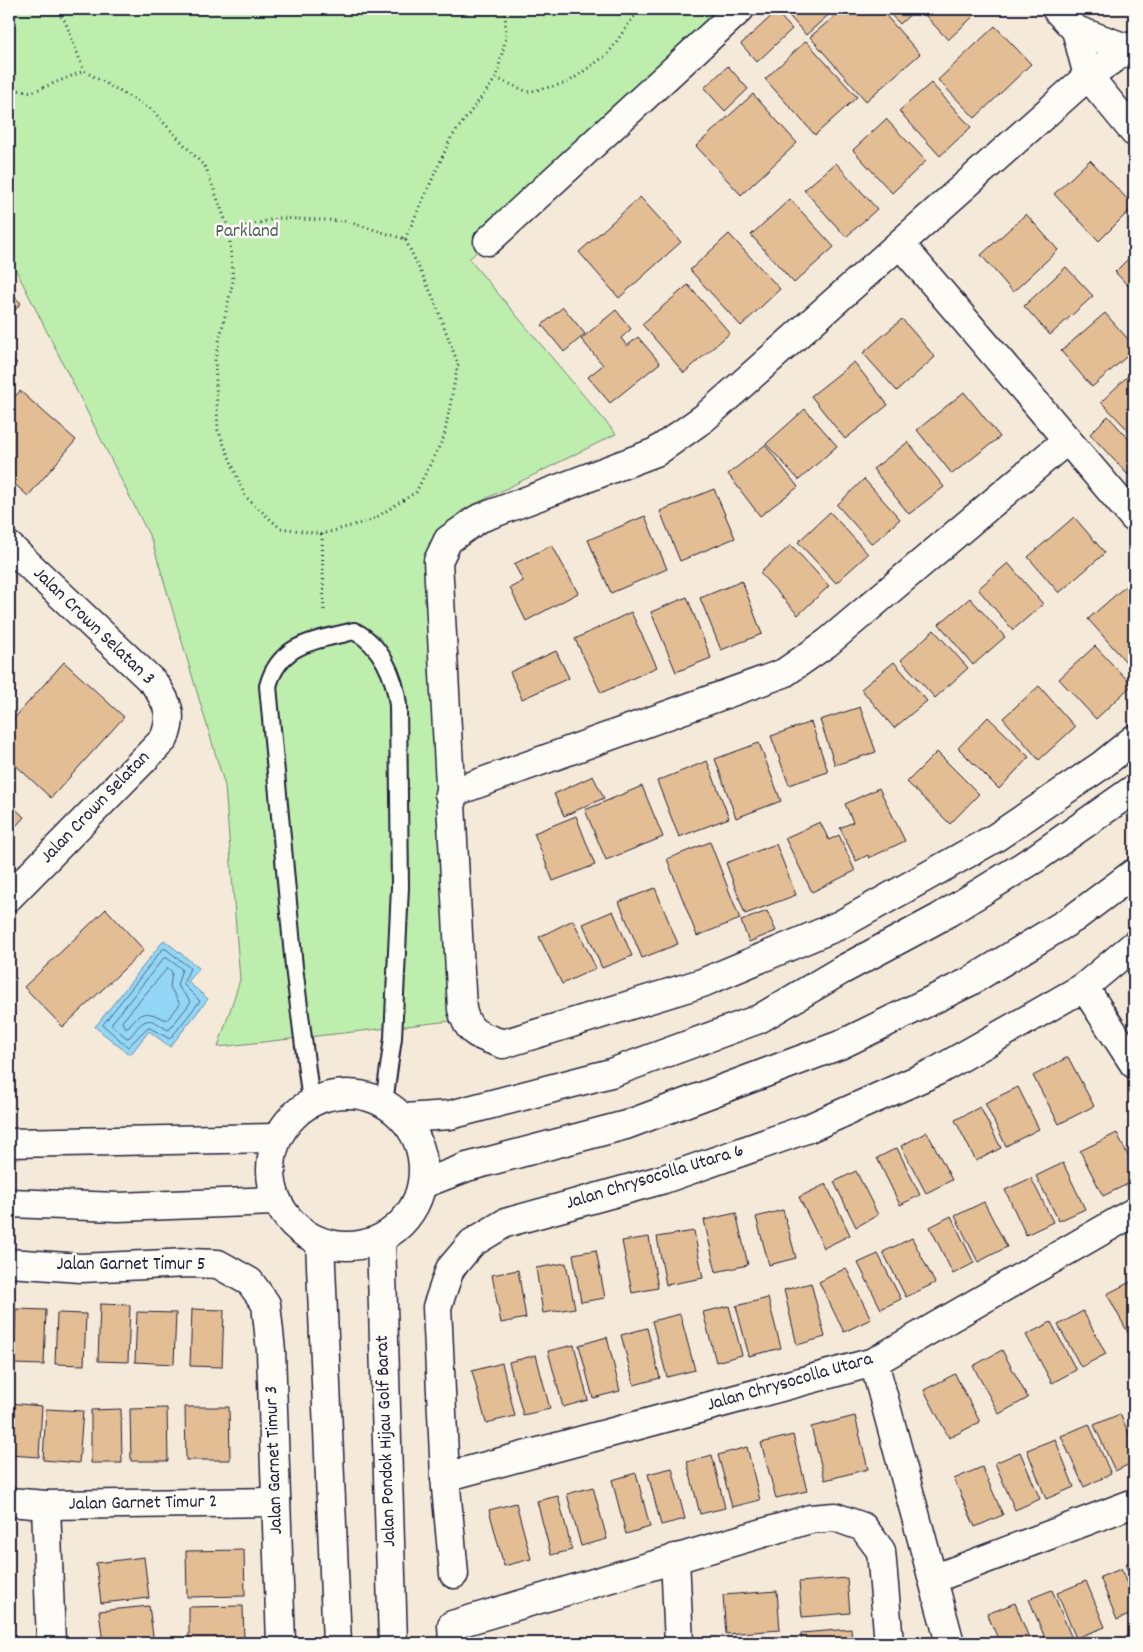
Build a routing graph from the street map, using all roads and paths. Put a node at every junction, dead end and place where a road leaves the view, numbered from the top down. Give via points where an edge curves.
1 (54, 9) edge
2 (506, 9) edge
3 (642, 9) edge
4 (740, 9) edge
5 (1056, 9) edge
6 (1076, 30) junction
7 (1133, 49) edge
8 (84, 71) junction
9 (1088, 76) junction
10 (496, 78) junction
11 (9, 89) edge
12 (1134, 132) edge
13 (230, 230) junction
14 (405, 239) junction
15 (488, 241) dead end
16 (900, 244) junction
17 (1067, 440) junction
18 (1134, 518) edge
19 (322, 534) junction
20 (9, 546) edge
21 (325, 639) junction
22 (171, 713) joint
23 (1134, 739) edge
24 (1134, 789) edge
25 (449, 794) junction
26 (1134, 873) edge
27 (9, 897) edge
28 (1134, 945) edge
29 (1084, 987) junction
30 (1134, 1064) edge
31 (312, 1102) junction
32 (394, 1111) junction
33 (277, 1138) junction
34 (9, 1143) edge
35 (423, 1184) junction
36 (277, 1201) junction
37 (9, 1203) edge
38 (1134, 1212) edge
39 (381, 1240) junction
40 (320, 1242) junction
41 (9, 1263) edge
42 (250, 1282) joint
43 (874, 1362) junction
44 (445, 1477) junction
45 (9, 1502) edge
46 (276, 1502) junction
47 (1134, 1503) edge
48 (46, 1505) junction
49 (675, 1558) junction
50 (454, 1574) dead end
51 (933, 1579) junction
52 (453, 1634) edge
53 (52, 1643) edge
54 (281, 1643) edge
55 (337, 1643) edge
56 (393, 1643) edge
57 (679, 1643) edge
58 (889, 1643) edge
59 (950, 1643) edge

1 - 8 path via 65,21
2 - 10 path via 506,38
3 - 10 path via 608,54 568,83 528,92
4 - 15 street
5 - 6 street
6 - 7 street
6 - 9 street
7 - 9 street
8 - 11 path via 32,92
8 - 13 path via 151,109 206,168
9 - 12 street
9 - 16 street
10 - 14 path via 452,138
13 - 14 path via 279,218 345,222
13 - 19 path via 234,281 215,359 218,430 245,496 280,528
14 - 19 path via 433,297 458,364 444,437 416,492 372,520
16 - 17 street
16 - 25 street via 704,418 656,452 478,519 448,540 438,561
17 - 18 street
17 - 25 street via 827,643 784,673
19 - 21 path
20 - 22 street, Jalan Crown Selatan 3 via 154,683
21 - 31 lane via 291,648 271,676 268,686 294,967
21 - 32 lane via 354,631 366,637 396,686 400,887
22 - 27 street, Jalan Crown Selatan via 164,739
23 - 25 street via 1102,765 995,838 840,925 702,983 503,1044 476,1034 465,1022
24 - 32 street via 1036,858 939,918 759,1019 611,1073 450,1115
26 - 35 street via 1074,918 969,982 840,1045 626,1125 467,1167
28 - 29 street, Jalan Chrysocolla Utara 6
29 - 30 street
29 - 44 street, Jalan Chrysocolla Utara 6 via 938,1071 809,1128 664,1179 505,1224 472,1243 450,1269 437,1307
31 - 32 street via 335,1094 360,1095
31 - 33 street via 292,1117
32 - 35 street via 417,1138 423,1161
33 - 34 street
33 - 36 street via 271,1159 271,1180
35 - 39 street via 415,1207 400,1226
36 - 37 street via 118,1207
36 - 40 street via 302,1233
38 - 43 street, Jalan Chrysocolla Utara
39 - 40 street via 361,1246 340,1247
39 - 56 street, Jalan Pondok Hijau Golf Barat
40 - 55 street
41 - 42 street, Jalan Garnet Timur 5 via 81,1268 188,1262 218,1264
42 - 46 street, Jalan Garnet Timur 3 via 266,1304 271,1351
43 - 44 street, Jalan Chrysocolla Utara
43 - 51 street
44 - 50 street, Jalan Chrysocolla Utara 6
45 - 48 street, Jalan Garnet Timur 2
46 - 48 street, Jalan Garnet Timur 2
46 - 54 street, Jalan Garnet Timur 3
47 - 51 street
48 - 53 street
49 - 52 street
49 - 57 street
49 - 58 street via 810,1519 836,1517 863,1527 881,1551
51 - 59 street

